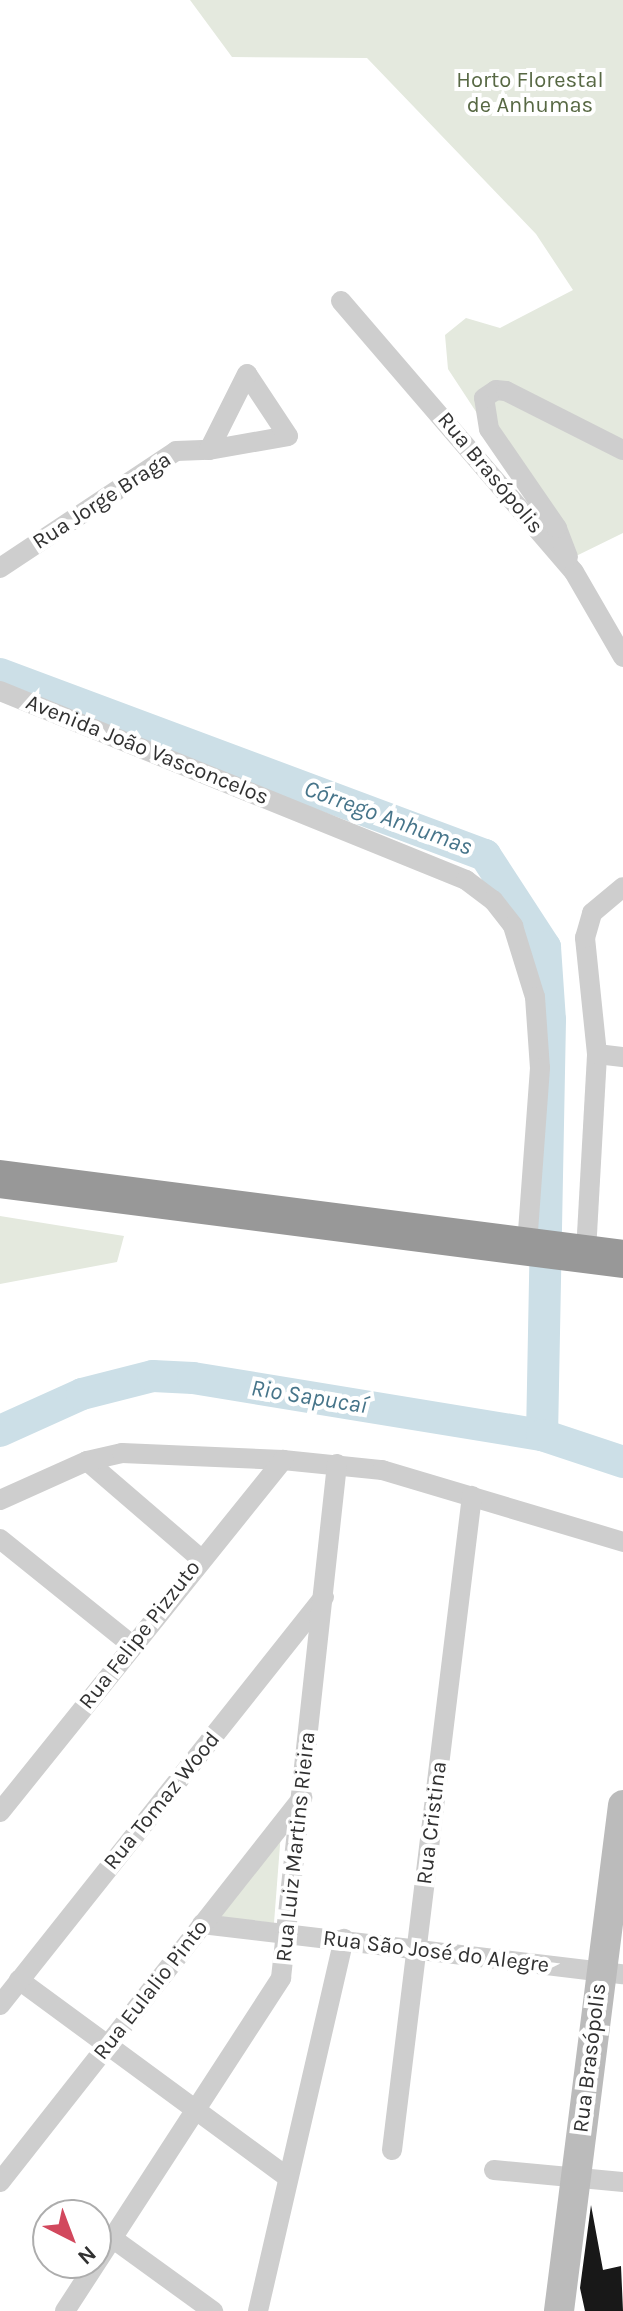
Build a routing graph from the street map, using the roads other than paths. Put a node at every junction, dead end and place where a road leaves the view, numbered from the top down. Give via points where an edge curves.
1 (341, 301) dead end
2 (209, 450) dead end
3 (623, 450) edge
4 (0, 568) edge
5 (574, 572) junction
6 (623, 657) edge
7 (0, 691) edge
8 (623, 887) edge
9 (597, 1054) junction
10 (623, 1057) edge
11 (0, 1179) edge
12 (556, 1248) junction
13 (623, 1259) edge
14 (283, 1460) junction
15 (87, 1461) junction
16 (337, 1464) junction
17 (472, 1496) junction
18 (0, 1500) edge
19 (0, 1539) edge
20 (623, 1542) edge
21 (201, 1559) junction
22 (324, 1597) junction
23 (132, 1645) junction
24 (302, 1798) junction
25 (623, 1805) edge
26 (0, 1812) edge
27 (202, 1924) junction
28 (290, 1935) junction
29 (344, 1939) junction
30 (416, 1951) junction
31 (612, 1973) edge
32 (19, 1980) junction
33 (0, 2005) edge
34 (106, 2047) junction
35 (195, 2110) junction
36 (392, 2150) dead end
37 (494, 2170) dead end
38 (287, 2177) junction
39 (574, 2177) junction
40 (0, 2182) edge
41 (623, 2182) edge
42 (112, 2238) joint
43 (86, 2279) edge
44 (65, 2311) edge
45 (213, 2311) edge
46 (258, 2311) edge
47 (559, 2311) edge

1 - 5 street, Rua Brasópolis
2 - 4 street, Rua Jorge Braga via 176,451
3 - 5 street via 506,391 484,398 489,429 557,528
5 - 6 street, Rua Brasópolis
7 - 12 street, Avenida João Vasconcelos via 466,880 493,900 513,926 535,997
8 - 9 street via 603,899 587,925
9 - 10 street
9 - 12 street
11 - 12 highway
12 - 13 highway
14 - 15 street via 143,1452
14 - 16 street
14 - 21 street, Rua Felipe Pizzuto
15 - 18 street
15 - 21 street
16 - 17 street via 382,1470
16 - 22 street, Rua Luiz Martins Rieira
17 - 20 street
17 - 30 street, Rua Cristina
19 - 23 street
21 - 23 street, Rua Felipe Pizzuto
22 - 24 street, Rua Luiz Martins Rieira
22 - 32 street, Rua Tomaz Wood
23 - 26 street, Rua Felipe Pizzuto
24 - 27 street, Rua Eulalio Pinto
24 - 28 street, Rua Luiz Martins Rieira
25 - 31 street, Rua Brasópolis
27 - 28 street, Rua São José do Alegre
27 - 34 street, Rua Eulalio Pinto
28 - 29 street, Rua São José do Alegre
28 - 35 street, Rua Luiz Martins Rieira via 275,1993
29 - 30 street, Rua São José do Alegre
29 - 38 street
30 - 31 street, Rua São José do Alegre
30 - 36 street, Rua Cristina
31 - 39 street, Rua Brasópolis
32 - 33 street, Rua Tomaz Wood
32 - 34 street
34 - 35 street
34 - 40 street, Rua Eulalio Pinto
35 - 38 street
35 - 42 street, Rua Luiz Martins Rieira
37 - 39 street
38 - 46 street
39 - 41 street
39 - 47 street, Rua Brasópolis
42 - 45 street
43 - 44 street, Rua Luiz Martins Rieira

